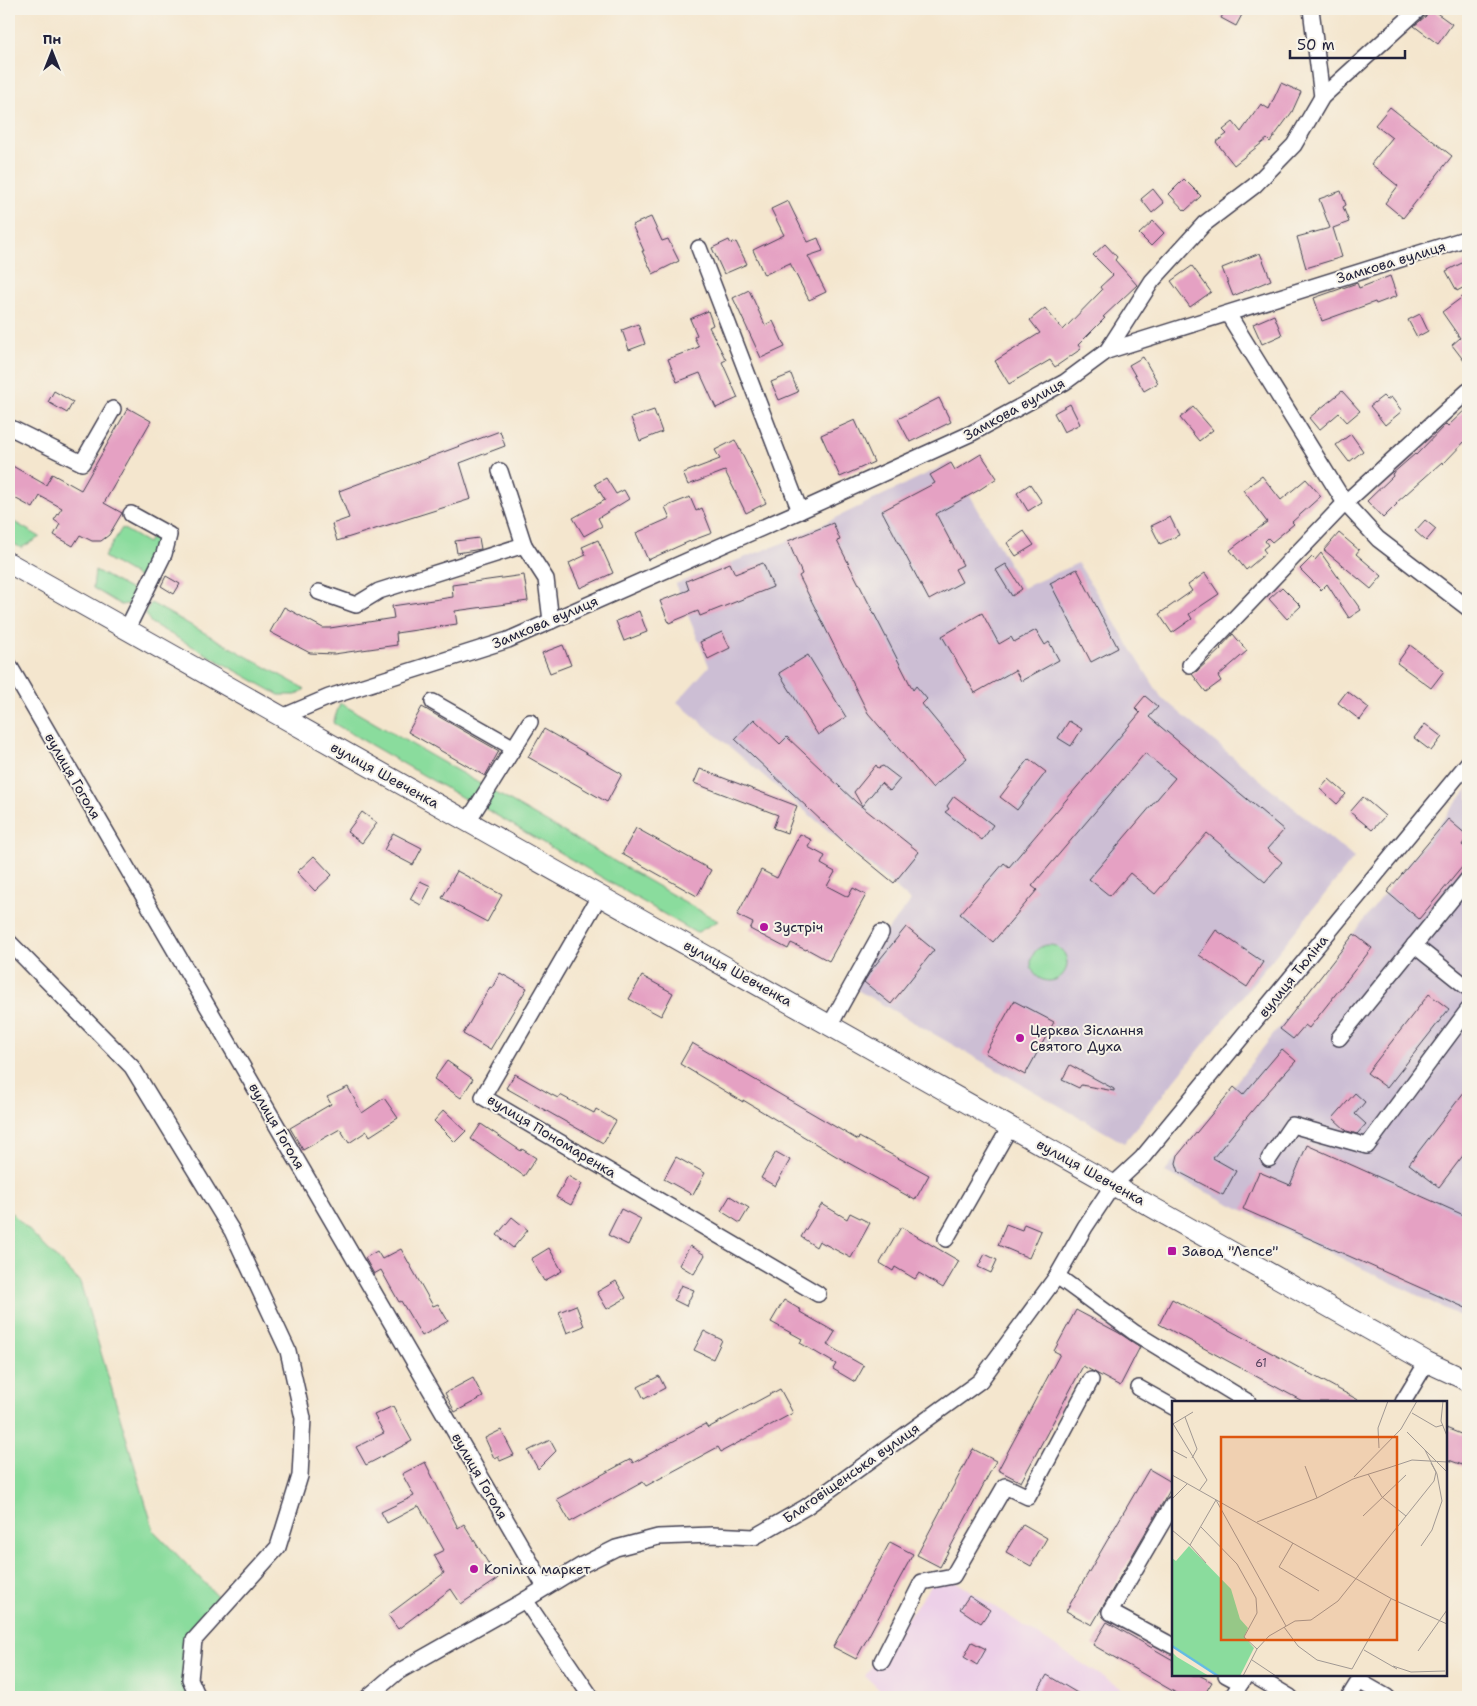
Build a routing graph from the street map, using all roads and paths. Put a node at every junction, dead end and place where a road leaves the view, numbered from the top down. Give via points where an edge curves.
1 (1311, 9) edge
2 (1419, 9) edge
3 (1322, 97) junction
4 (1468, 238) edge
5 (699, 248) dead end
6 (1228, 314) junction
7 (1107, 351) junction
8 (1468, 391) edge
9 (113, 409) dead end
10 (9, 427) edge
11 (500, 471) dead end
12 (1344, 503) junction
13 (800, 511) junction
14 (132, 514) dead end
15 (524, 545) junction
16 (9, 563) edge
17 (319, 592) dead end
18 (1468, 608) edge
19 (552, 620) junction
20 (127, 630) junction
21 (9, 665) edge
22 (1190, 665) dead end
23 (433, 702) dead end
24 (282, 717) junction
25 (530, 722) dead end
26 (514, 748) junction
27 (1468, 762) edge
28 (468, 822) junction
29 (1468, 878) edge
30 (600, 895) junction
31 (881, 933) dead end
32 (9, 942) edge
33 (1414, 945) junction
34 (1468, 988) edge
35 (1468, 1010) edge
36 (830, 1025) junction
37 (1339, 1038) dead end
38 (1010, 1127) junction
39 (1269, 1159) dead end
40 (1113, 1185) junction
41 (946, 1239) dead end
42 (1057, 1276) junction
43 (818, 1294) dead end
44 (1427, 1362) junction
45 (1091, 1380) dead end
46 (1468, 1380) edge
47 (1139, 1388) dead end
48 (1246, 1401) edge
49 (1404, 1401) edge
50 (1172, 1406) edge
51 (1172, 1506) edge
52 (545, 1587) junction
53 (525, 1600) junction
54 (1172, 1645) edge
55 (882, 1661) dead end
56 (1247, 1677) edge
57 (198, 1697) edge
58 (368, 1697) edge
59 (590, 1697) edge
60 (1232, 1697) edge
61 (1290, 1697) edge
62 (1349, 1697) edge
63 (1386, 1697) edge

1 - 3 street
2 - 3 street
3 - 7 street via 1294,145 1254,186 1204,224 1152,281
4 - 6 street, Замкова вулиця
5 - 13 street
6 - 7 street, Замкова вулиця
6 - 12 street
7 - 13 street, Замкова вулиця via 1065,382 972,433
8 - 12 street
9 - 10 street via 82,463
11 - 15 street
12 - 18 street via 1378,539
12 - 22 street
13 - 19 street, Замкова вулиця
14 - 20 street via 169,535 164,554
15 - 17 street via 379,591 356,605
15 - 19 street via 546,579
16 - 20 main road, вулиця Шевченка
19 - 24 street, Замкова вулиця via 508,640 329,697
20 - 24 main road, вулиця Шевченка
21 - 52 street, вулиця Гоголя
23 - 26 street
24 - 28 main road, вулиця Шевченка
25 - 26 street
26 - 28 street
27 - 40 street, вулиця Тюліна via 1142,1158
28 - 30 main road, вулиця Шевченка
29 - 33 street
30 - 36 main road, вулиця Шевченка
30 - 43 street, вулиця Пономаренка via 483,1097
31 - 36 street
32 - 57 street via 132,1067 232,1231 288,1351 303,1418 300,1476 278,1547 194,1640 190,1679
33 - 34 street
33 - 37 street
35 - 39 street via 1366,1146 1292,1125
36 - 38 main road, вулиця Шевченка
38 - 40 main road, вулиця Шевченка
38 - 41 street
40 - 42 street, Благовіщенська вулиця
40 - 44 main road, вулиця Шевченка
42 - 48 street via 1135,1333
42 - 52 street, Благовіщенська вулиця via 980,1380 806,1506 754,1537 658,1537 616,1548
44 - 46 main road, вулиця Шевченка
44 - 49 street
45 - 55 street via 1028,1497 1005,1486 953,1576 922,1582
47 - 50 street
51 - 54 street via 1110,1612
52 - 53 street, Благовіщенська вулиця
53 - 58 street, Благовіщенська вулиця via 396,1673
53 - 59 street
56 - 60 street
56 - 61 street
62 - 63 street via 1359,1681

